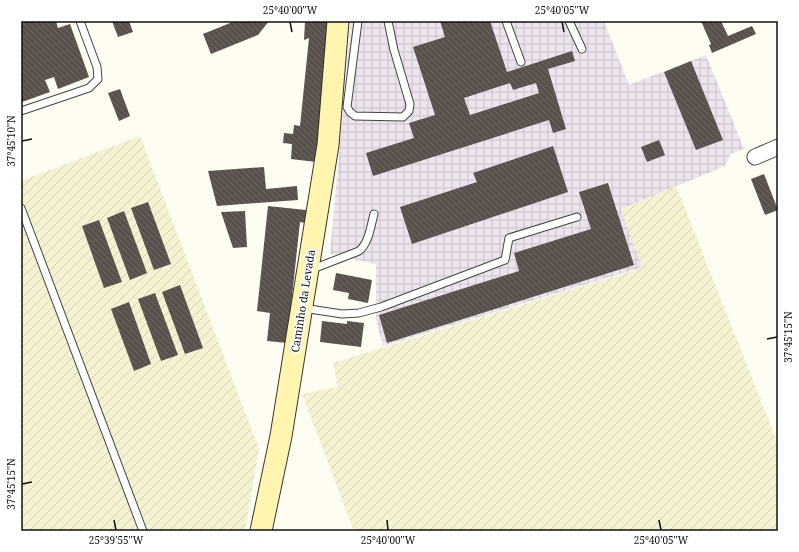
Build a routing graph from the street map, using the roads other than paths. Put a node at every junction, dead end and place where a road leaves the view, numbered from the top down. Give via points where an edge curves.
1 (80, 21) edge
2 (338, 21) edge
3 (358, 21) edge
4 (388, 21) edge
5 (506, 21) edge
6 (569, 21) edge
7 (582, 49) dead end
8 (521, 62) dead end
9 (21, 111) edge
10 (778, 147) edge
11 (755, 157) dead end
12 (21, 208) edge
13 (374, 214) dead end
14 (577, 217) dead end
15 (308, 270) junction
16 (302, 308) junction
17 (143, 531) edge
18 (261, 531) edge

1 - 9 lane via 97,67 98,79 89,88
2 - 15 street, Caminho da Levada via 328,145
3 - 4 lane via 347,107 354,116 403,117 409,111 410,104
5 - 8 lane
6 - 7 lane
10 - 11 street
12 - 17 lane
13 - 15 lane via 363,248
14 - 16 lane via 509,238 505,260 381,307 359,313 342,314
15 - 16 street, Caminho da Levada
16 - 18 street, Caminho da Levada via 281,436

